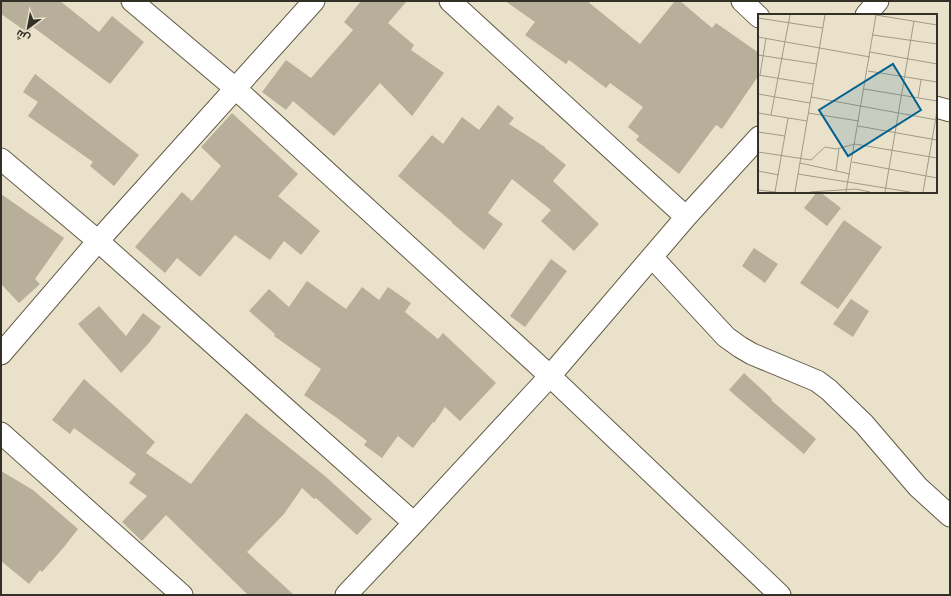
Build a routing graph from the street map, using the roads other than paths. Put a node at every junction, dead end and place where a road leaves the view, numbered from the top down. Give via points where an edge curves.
1 (132, 1) edge
2 (314, 1) edge
3 (450, 1) edge
4 (742, 1) edge
5 (878, 1) edge
6 (867, 14) edge
7 (758, 16) edge
8 (236, 89) junction
9 (937, 107) edge
10 (950, 111) edge
11 (758, 138) edge
12 (1, 159) edge
13 (686, 218) junction
14 (98, 241) junction
15 (652, 257) junction
16 (1, 354) edge
17 (550, 376) junction
18 (1, 433) edge
19 (950, 516) edge
20 (414, 523) junction
21 (182, 595) edge
22 (346, 595) edge
23 (780, 595) edge

1 - 8 street
2 - 8 street
3 - 13 street
4 - 7 street
5 - 6 street
8 - 14 street
8 - 17 street
9 - 10 street
11 - 13 street
12 - 14 street
13 - 15 street
14 - 16 street
14 - 20 street
15 - 17 street
15 - 19 street via 726,338 752,354 817,381 829,390 864,424 918,487
17 - 20 street
17 - 23 street
18 - 21 street
20 - 22 street

